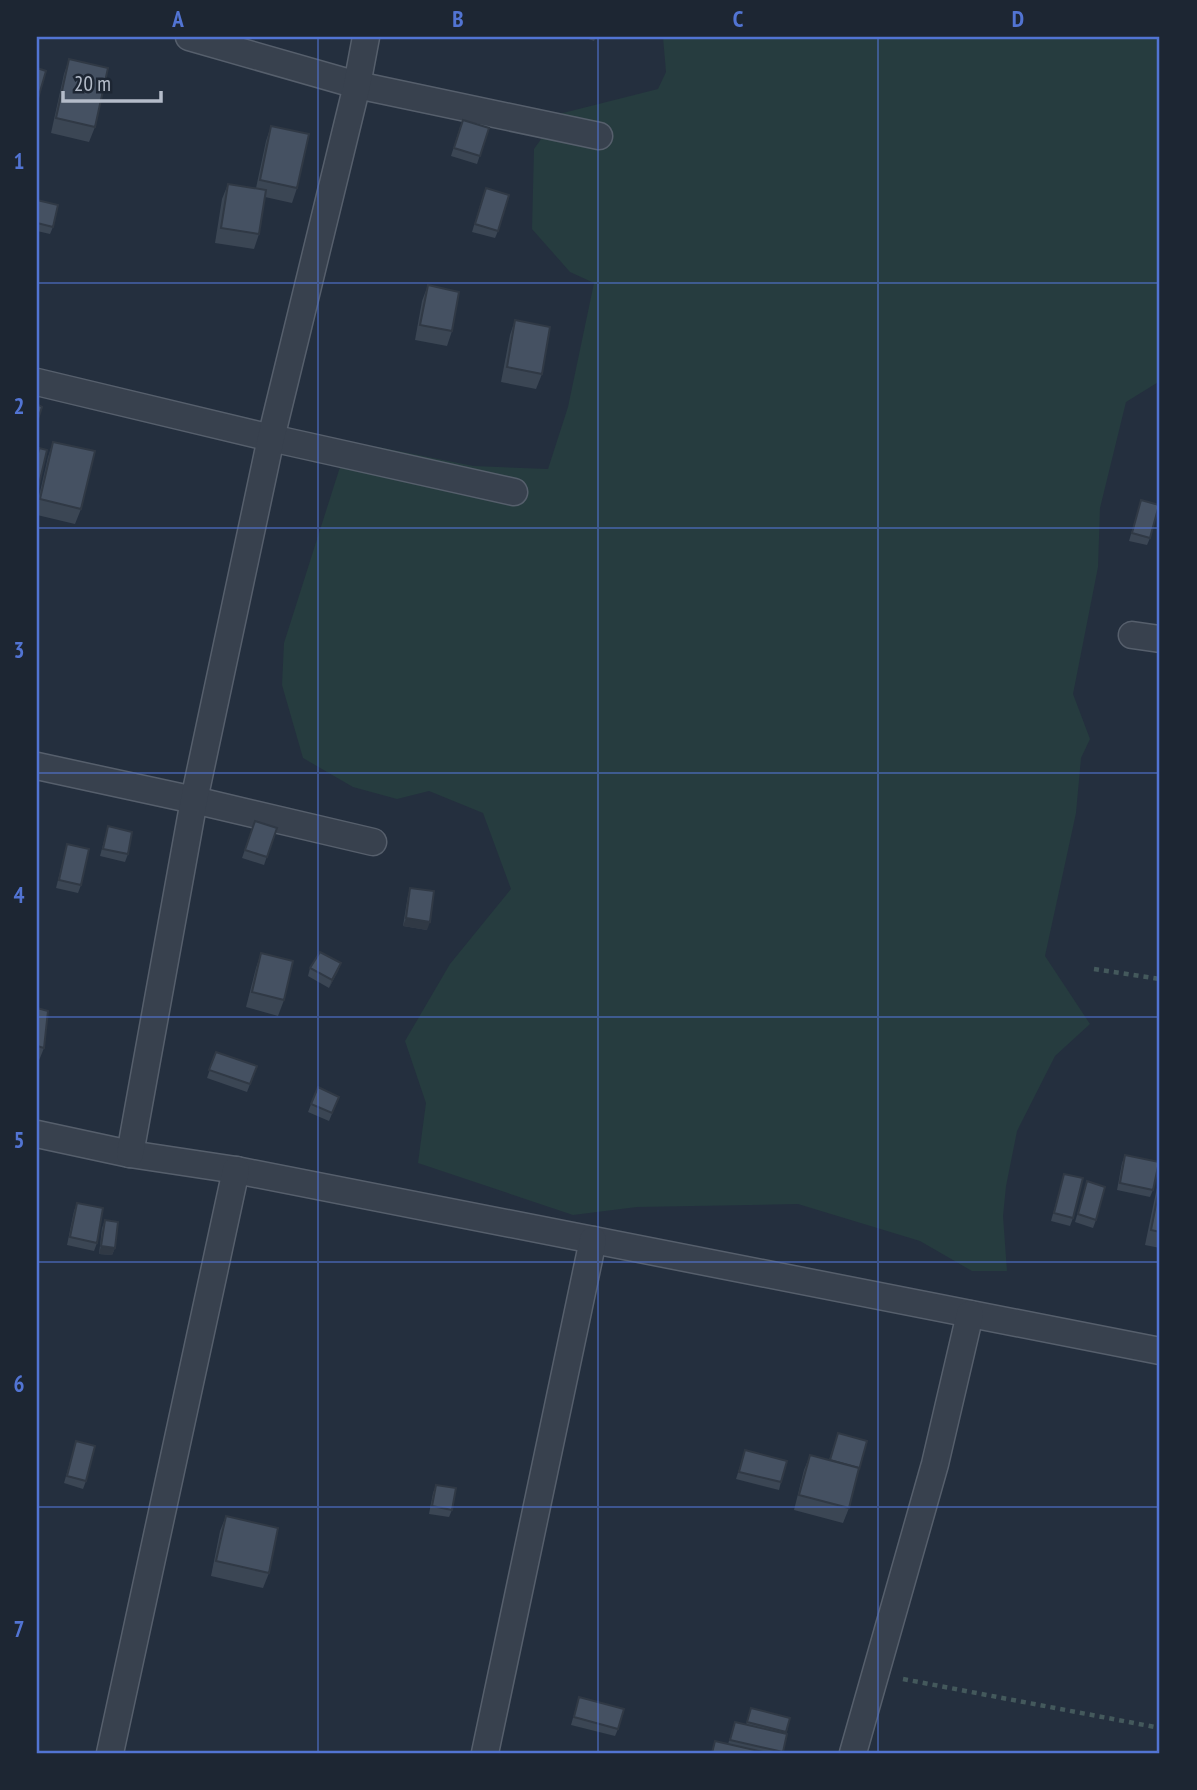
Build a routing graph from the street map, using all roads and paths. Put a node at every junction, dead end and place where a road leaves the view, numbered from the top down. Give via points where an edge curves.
1 (189, 37) edge
2 (366, 37) edge
3 (357, 85) junction
4 (599, 136) dead end
5 (37, 382) edge
6 (271, 438) junction
7 (514, 492) dead end
8 (1132, 635) dead end
9 (1160, 639) edge
10 (37, 766) edge
11 (194, 800) junction
12 (373, 842) dead end
13 (1094, 969) dead end
14 (1160, 979) edge
15 (37, 1133) edge
16 (130, 1154) junction
17 (236, 1170) junction
18 (593, 1240) junction
19 (970, 1314) junction
20 (1160, 1351) edge
21 (876, 1674) junction
22 (1160, 1728) edge
23 (110, 1753) edge
24 (485, 1753) edge
25 (853, 1753) edge

1 - 3 street
2 - 3 street
3 - 4 street
3 - 6 street
5 - 6 street
6 - 7 street
6 - 11 street
8 - 9 street
10 - 11 street
11 - 12 street
11 - 16 street
13 - 14 path
15 - 16 street
16 - 17 street
17 - 18 street
17 - 23 street
18 - 19 street
18 - 24 street
19 - 20 street
19 - 21 street via 935,1464
21 - 22 path
21 - 25 street

